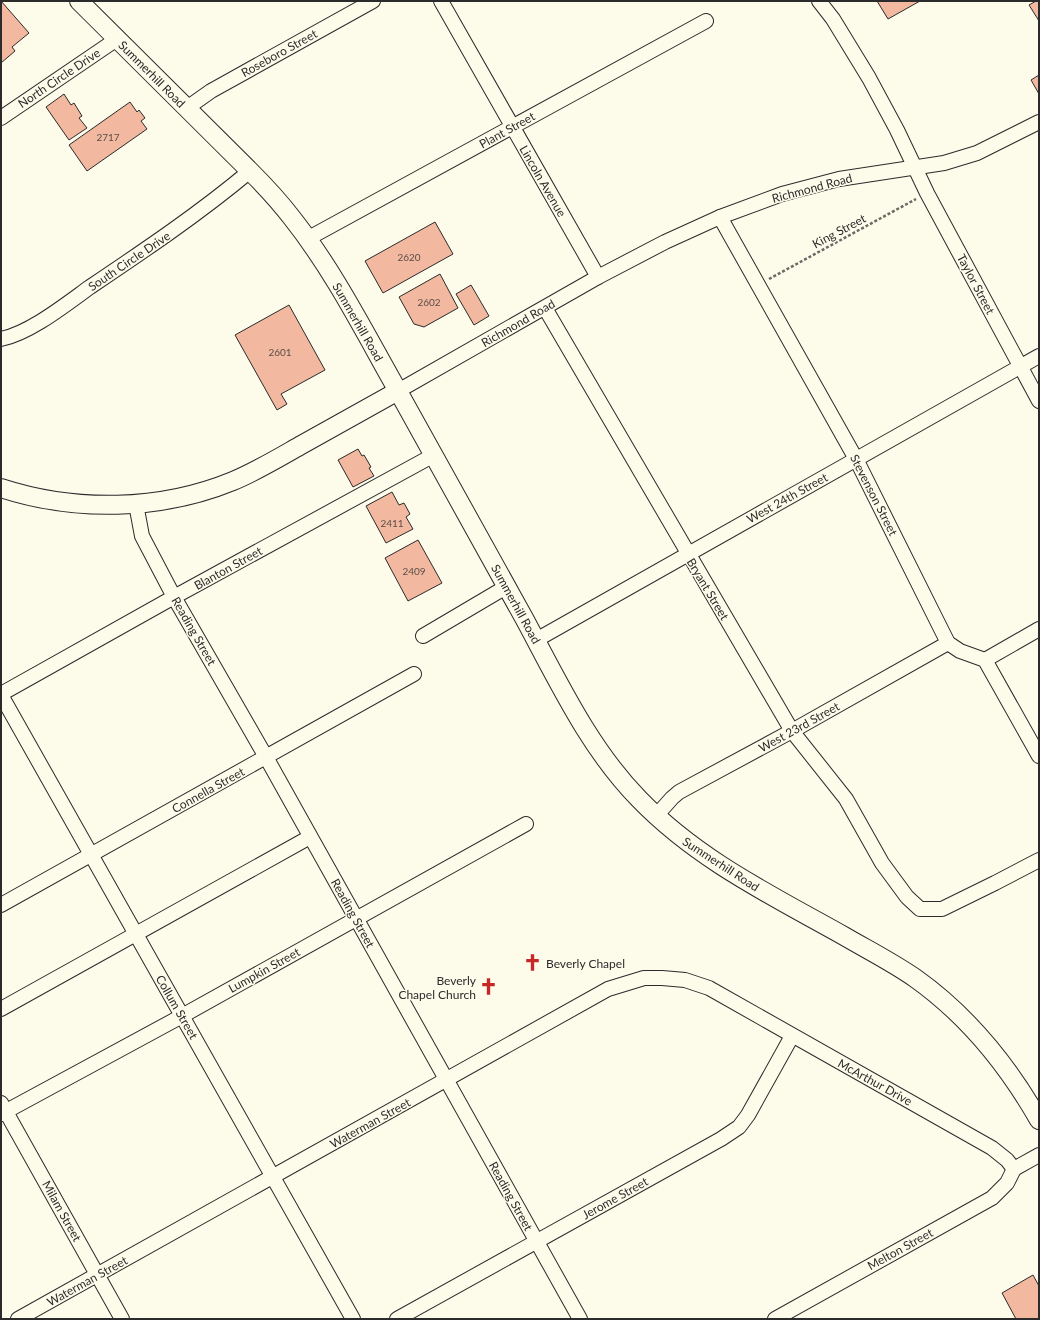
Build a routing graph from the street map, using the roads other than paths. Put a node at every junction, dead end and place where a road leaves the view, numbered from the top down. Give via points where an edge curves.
1 (79, 1) edge
2 (373, 1) edge
3 (441, 1) edge
4 (819, 1) edge
5 (706, 21) dead end
6 (117, 39) junction
7 (187, 108) junction
8 (1, 118) edge
9 (1039, 122) edge
10 (512, 127) junction
11 (915, 167) junction
12 (250, 171) junction
13 (720, 217) junction
14 (307, 239) junction
15 (598, 277) junction
16 (545, 308) junction
17 (1, 339) edge
18 (1039, 356) edge
19 (1020, 367) junction
20 (398, 391) junction
21 (1039, 401) edge
22 (434, 455) junction
23 (856, 459) junction
24 (1, 488) edge
25 (136, 504) junction
26 (688, 554) junction
27 (506, 587) junction
28 (174, 597) junction
29 (1039, 629) edge
30 (423, 636) dead end
31 (536, 640) junction
32 (948, 644) junction
33 (985, 660) junction
34 (414, 674) dead end
35 (1, 695) edge
36 (792, 731) junction
37 (1039, 756) edge
38 (266, 757) junction
39 (656, 816) junction
40 (526, 824) dead end
41 (310, 837) junction
42 (90, 855) junction
43 (1039, 860) edge
44 (1, 905) edge
45 (356, 919) junction
46 (136, 934) junction
47 (731, 1001) joint
48 (1, 1009) edge
49 (182, 1016) junction
50 (792, 1036) junction
51 (446, 1080) junction
52 (3, 1109) edge
53 (1039, 1120) edge
54 (1039, 1155) edge
55 (1014, 1169) junction
56 (273, 1176) junction
57 (537, 1242) junction
58 (98, 1275) junction
59 (18, 1319) edge
60 (122, 1319) edge
61 (353, 1319) edge
62 (397, 1319) edge
63 (580, 1319) edge
64 (775, 1319) edge

1 - 6 main road, Summerhill Road
2 - 7 street, Roseboro Street via 211,91
3 - 10 street, Lincoln Avenue
4 - 11 street, Taylor Street via 869,78
5 - 10 street, Plant Street
6 - 7 main road, Summerhill Road
6 - 8 street, North Circle Drive
7 - 12 main road, Summerhill Road
9 - 11 street, Richmond Road via 977,153 944,163
10 - 14 street, Plant Street
10 - 15 street, Lincoln Avenue
11 - 13 street, Richmond Road via 839,179 782,194
11 - 19 street, Taylor Street
12 - 14 main road, Summerhill Road
12 - 17 street, South Circle Drive via 198,213 50,315 20,333
13 - 15 street, Richmond Road
13 - 23 street, Stevenson Street
14 - 20 main road, Summerhill Road
15 - 16 street, Richmond Road
16 - 20 street, Richmond Road
16 - 26 street, Bryant Street
18 - 19 street, West 24th Street
19 - 21 street, Taylor Street
19 - 23 street, West 24th Street
20 - 22 main road, Summerhill Road
20 - 25 main road, Richmond Road via 260,468 231,481 188,495
22 - 27 main road, Summerhill Road
22 - 28 street, Blanton Street
23 - 26 street, West 24th Street
23 - 32 street, Stevenson Street
24 - 25 main road, Richmond Road via 66,502
25 - 28 street, Reading Street via 142,536
26 - 31 street, West 24th Street
26 - 36 street, Bryant Street
27 - 30 street
27 - 31 main road, Summerhill Road
28 - 35 street, Blanton Street
28 - 38 street, Reading Street
29 - 33 street
31 - 39 main road, Summerhill Road via 598,747 624,783
32 - 33 street
32 - 36 street, West 23rd Street
33 - 37 street
34 - 38 street, Connella Street
35 - 42 street, Collum Street
36 - 39 street, West 23rd Street via 680,792
36 - 43 street, Bryant Street via 846,799 882,863 907,897 920,909 942,909
38 - 41 street, Reading Street
38 - 42 street, Connella Street
39 - 53 main road, Summerhill Road via 709,859 883,958 933,992 970,1026 1001,1061
40 - 45 street, Lumpkin Street
41 - 45 street, Reading Street
41 - 46 street
42 - 44 street, Connella Street
42 - 46 street, Collum Street
45 - 49 street, Lumpkin Street
45 - 51 street, Reading Street
46 - 48 street
46 - 49 street, Collum Street
47 - 50 street, McArthur Drive
47 - 51 street, Waterman Street via 709,988 685,980 644,978 608,989
49 - 52 street, Lumpkin Street
49 - 56 street, Collum Street
50 - 55 street, McArthur Drive via 992,1148
50 - 57 street, Jerome Street via 748,1115 738,1127
51 - 56 street, Waterman Street
51 - 57 street, Reading Street
52 - 58 street, Milam Street
54 - 55 street
55 - 64 street, Melton Street via 1007,1183 992,1198
56 - 58 street, Waterman Street
56 - 61 street, Collum Street
57 - 62 street, Jerome Street
57 - 63 street, Reading Street
58 - 59 street, Waterman Street
58 - 60 street, Milam Street

